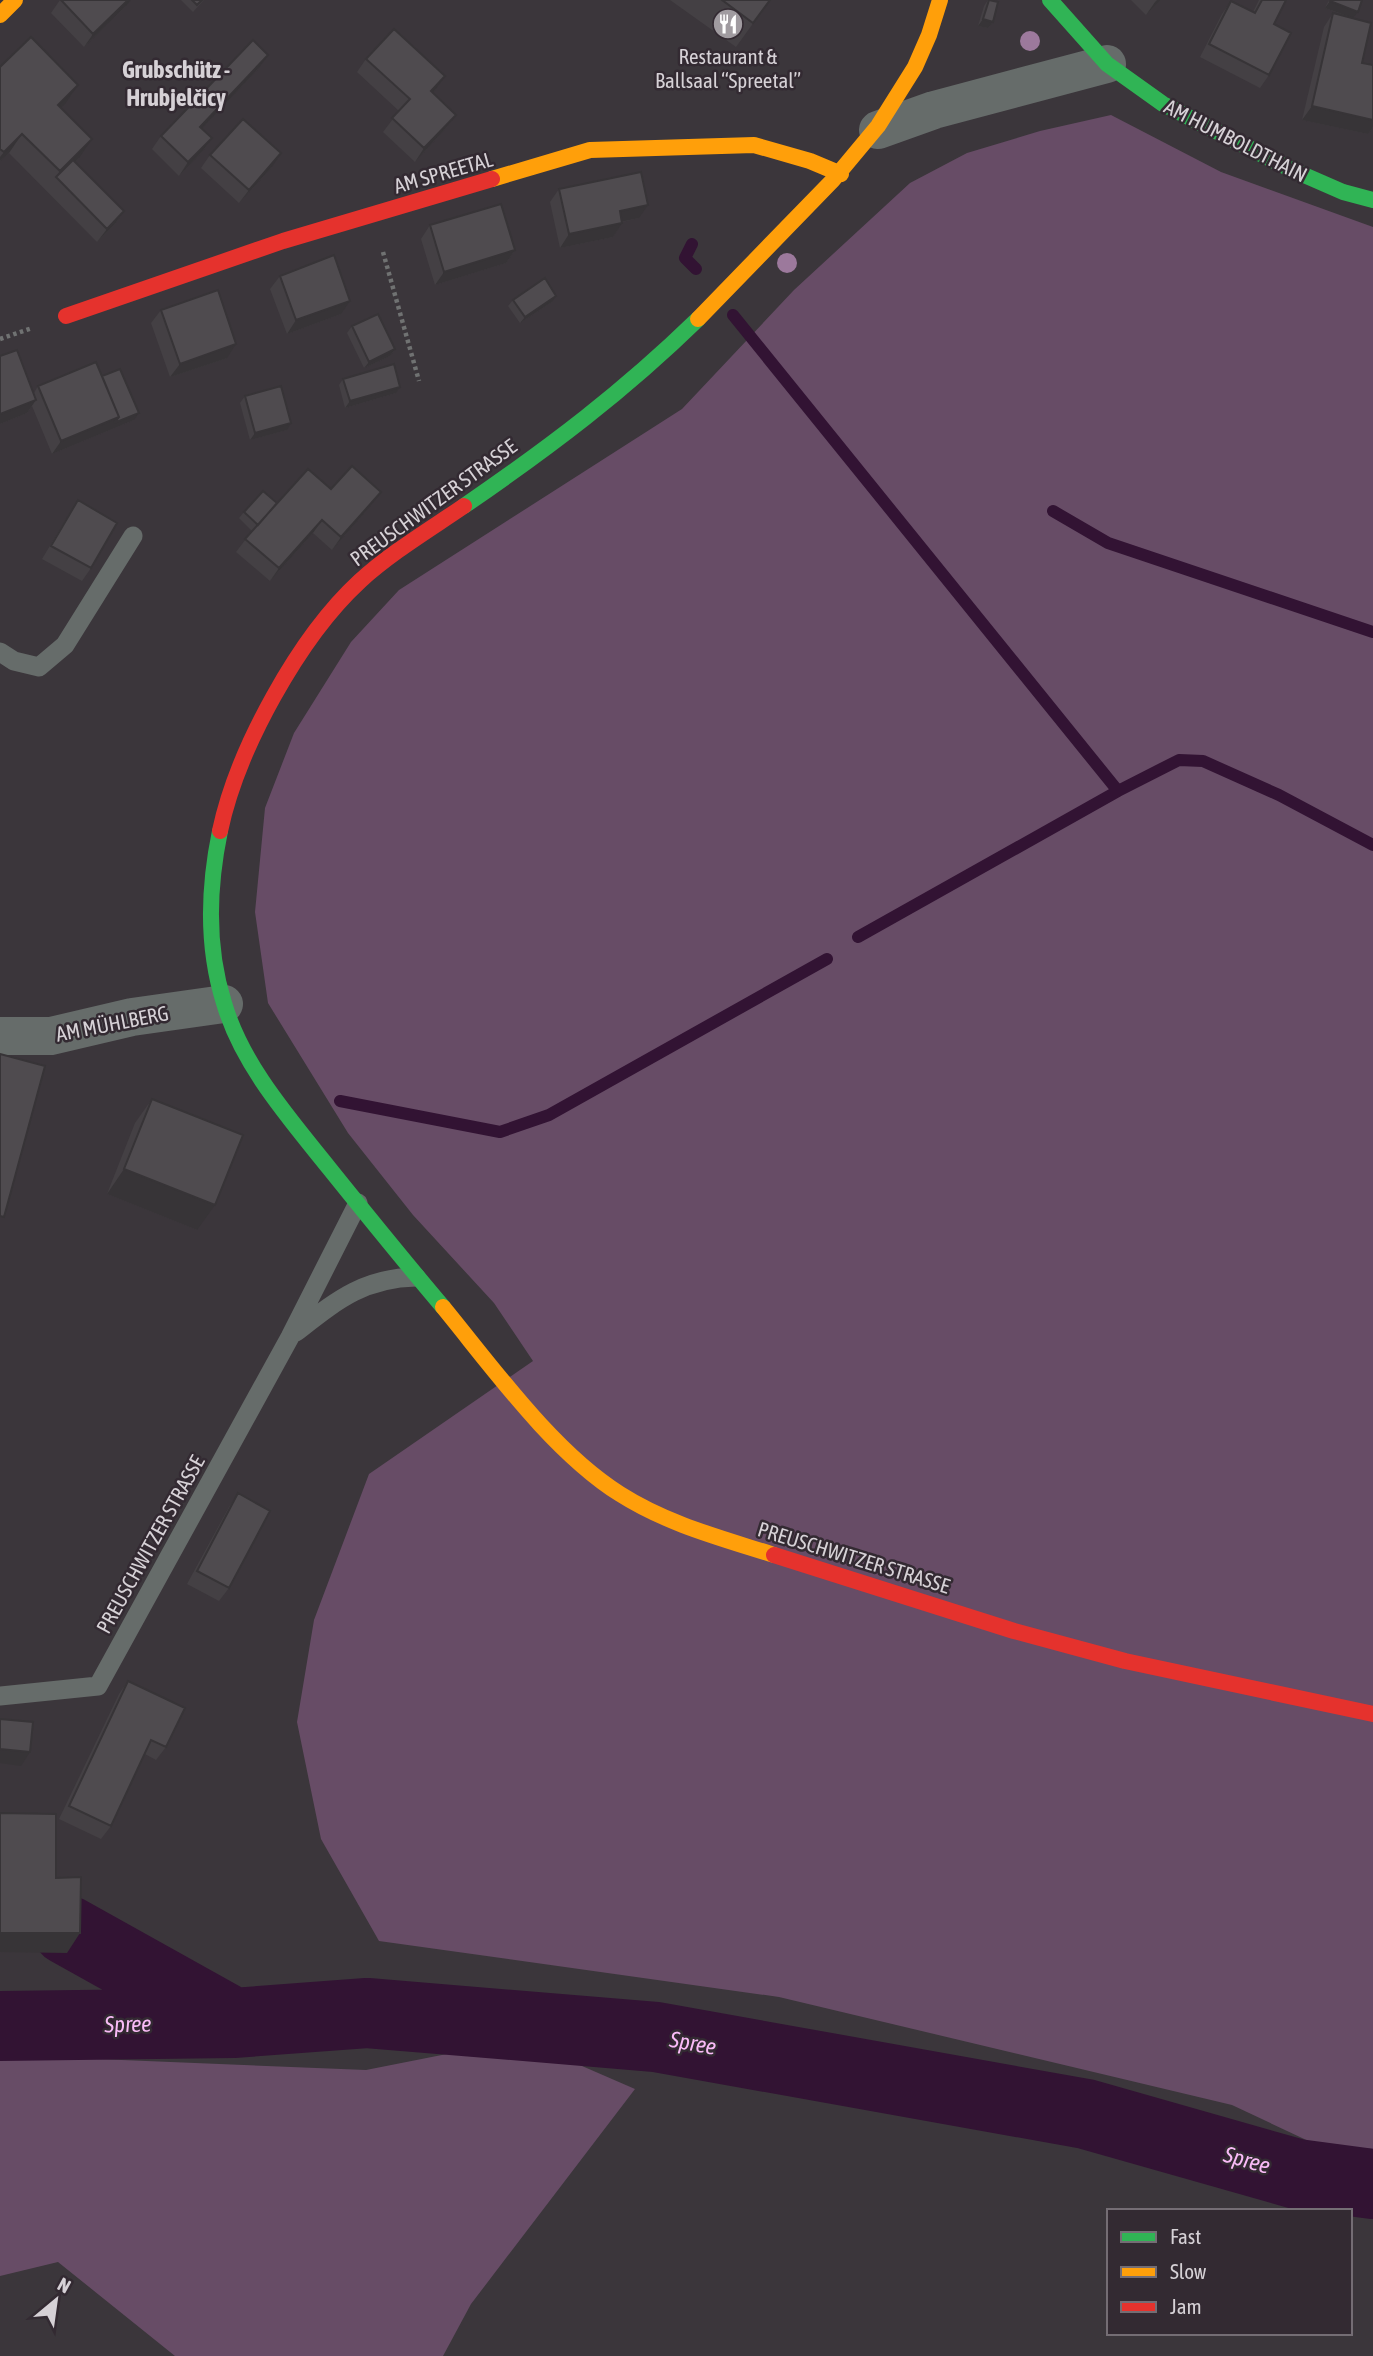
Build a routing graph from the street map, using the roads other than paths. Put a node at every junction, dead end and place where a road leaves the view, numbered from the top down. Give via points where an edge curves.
1 (15, 0) edge
2 (940, 0) edge
3 (1050, 0) edge
4 (0, 15) edge
5 (1107, 64) junction
6 (878, 131) junction
7 (841, 174) junction
8 (1373, 200) edge
9 (66, 316) dead end
10 (132, 536) dead end
11 (0, 652) edge
12 (224, 1004) junction
13 (0, 1036) edge
14 (358, 1203) junction
15 (416, 1277) junction
16 (289, 1337) junction
17 (0, 1696) edge
18 (1373, 1714) edge

1 - 4 street
2 - 6 street, PREUSCHWITZER STRASSE via 923,51
3 - 5 street, AM HUMBOLDTHAIN
5 - 6 street via 934,110
5 - 8 street, AM HUMBOLDTHAIN via 1163,104 1238,144 1343,192
6 - 7 street, PREUSCHWITZER STRASSE
7 - 9 street, AM SPREETAL via 754,145 590,150 283,241
7 - 12 street, PREUSCHWITZER STRASSE via 673,344 609,401 399,550 356,584 317,631 281,680 250,738 217,841 210,949
10 - 11 lane via 65,645 39,667
12 - 13 street, AM MÜHLBERG via 132,1017 51,1036
12 - 14 street, PREUSCHWITZER STRASSE via 244,1048 285,1112
14 - 15 street, PREUSCHWITZER STRASSE
14 - 16 lane, PREUSCHWITZER STRASSE
15 - 16 lane, PREUSCHWITZER STRASSE via 367,1284 339,1298
15 - 18 street, PREUSCHWITZER STRASSE via 561,1448 599,1481 641,1507 685,1527 975,1619 1113,1658
16 - 17 lane, PREUSCHWITZER STRASSE via 99,1686

